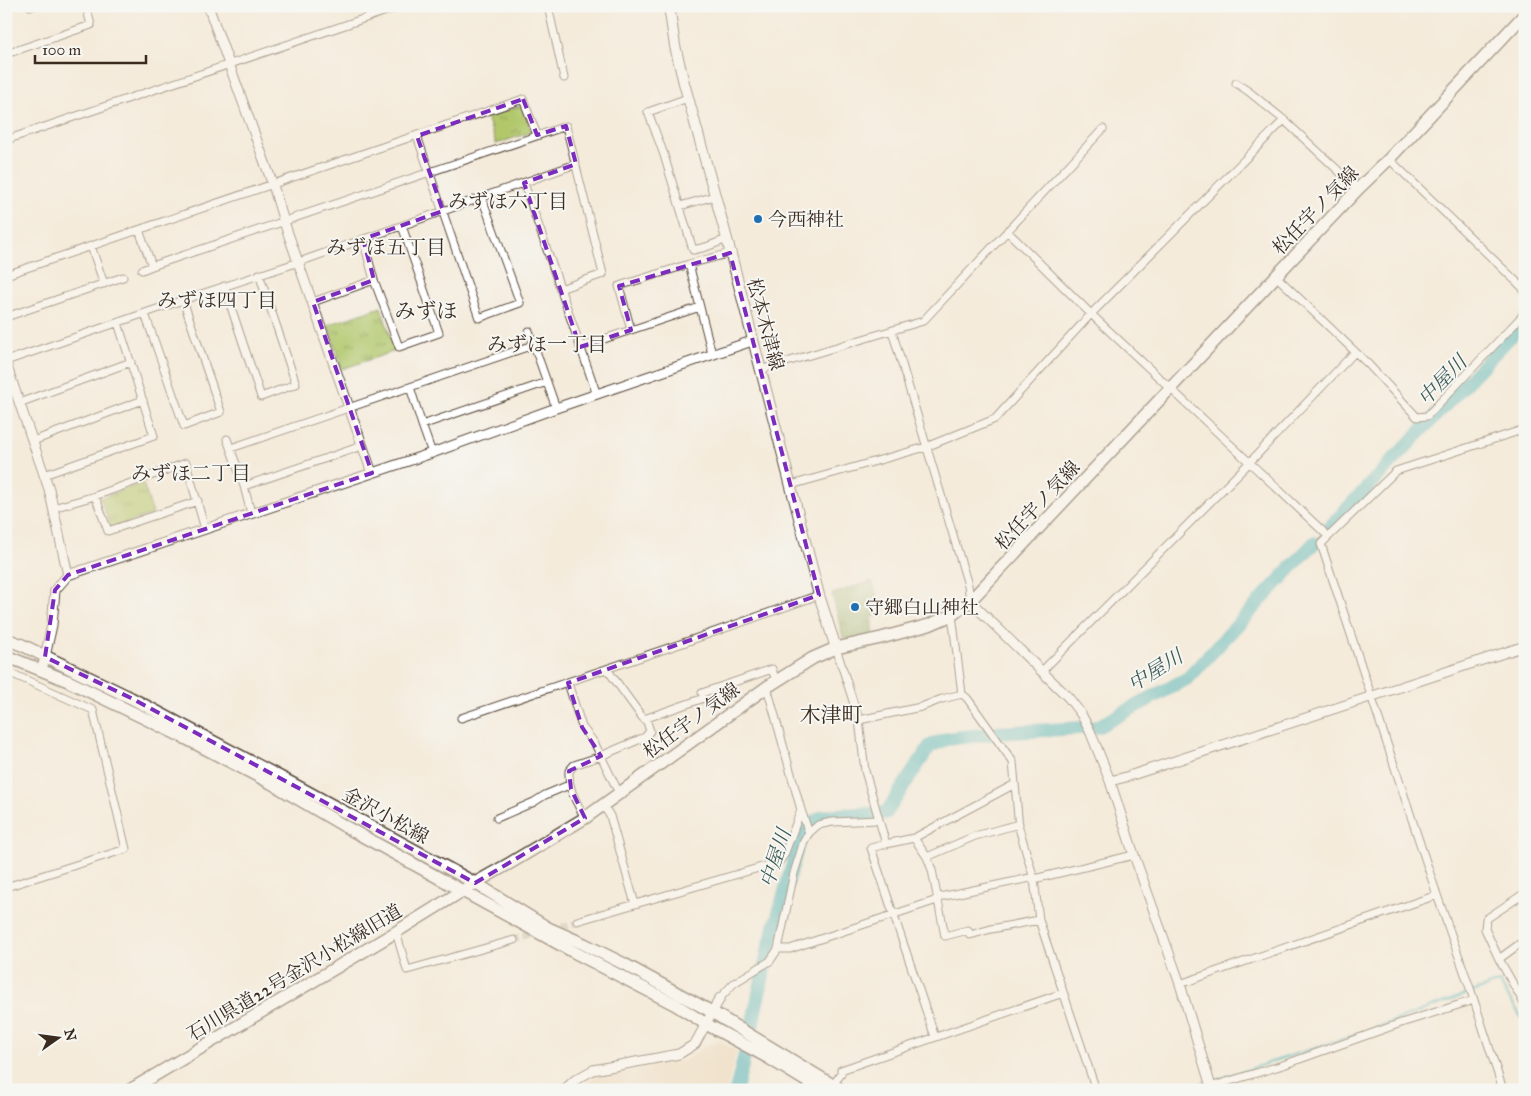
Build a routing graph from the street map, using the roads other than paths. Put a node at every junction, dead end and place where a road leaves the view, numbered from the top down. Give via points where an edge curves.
1 (86, 6) edge
2 (208, 6) edge
3 (401, 6) edge
4 (548, 6) edge
5 (669, 6) edge
6 (1525, 14) edge
7 (6, 54) edge
8 (229, 66) junction
9 (564, 78) dead end
10 (1236, 83) dead end
11 (688, 98) junction
12 (1284, 120) junction
13 (1103, 129) dead end
14 (537, 135) junction
15 (417, 136) junction
16 (6, 140) edge
17 (1388, 159) junction
18 (576, 164) junction
19 (429, 172) junction
20 (524, 183) junction
21 (273, 185) junction
22 (1358, 189) junction
23 (715, 196) junction
24 (482, 198) junction
25 (680, 206) junction
26 (443, 211) junction
27 (284, 222) junction
28 (402, 226) junction
29 (140, 230) junction
30 (1007, 231) junction
31 (362, 239) junction
32 (727, 239) junction
33 (91, 246) junction
34 (730, 253) junction
35 (299, 262) junction
36 (689, 264) junction
37 (152, 266) junction
38 (142, 270) dead end
39 (260, 274) junction
40 (6, 275) edge
41 (1276, 276) junction
42 (123, 277) dead end
43 (374, 280) junction
44 (104, 284) junction
45 (224, 286) junction
46 (560, 288) junction
47 (1525, 294) edge
48 (183, 300) junction
49 (313, 302) junction
50 (700, 307) junction
51 (1525, 313) edge
52 (145, 314) junction
53 (1091, 314) junction
54 (6, 316) edge
55 (118, 323) junction
56 (632, 330) junction
57 (529, 331) dead end
58 (892, 331) junction
59 (752, 341) junction
60 (533, 344) junction
61 (580, 348) junction
62 (1354, 353) junction
63 (712, 354) junction
64 (131, 362) junction
65 (7, 365) edge
66 (760, 370) junction
67 (546, 382) junction
68 (410, 387) junction
69 (1171, 388) junction
70 (597, 394) junction
71 (143, 400) junction
72 (19, 403) junction
73 (349, 407) junction
74 (556, 408) junction
75 (422, 425) junction
76 (1525, 429) edge
77 (227, 439) dead end
78 (33, 441) junction
79 (362, 446) junction
80 (926, 447) junction
81 (231, 448) junction
82 (432, 453) junction
83 (1250, 462) junction
84 (372, 473) junction
85 (44, 476) junction
86 (791, 485) junction
87 (244, 486) junction
88 (95, 496) junction
89 (198, 501) junction
90 (53, 508) junction
91 (251, 513) junction
92 (205, 529) junction
93 (1328, 536) junction
94 (68, 575) junction
95 (818, 595) junction
96 (970, 601) junction
97 (952, 615) junction
98 (6, 639) edge
99 (1525, 646) edge
100 (836, 648) junction
101 (6, 656) edge
102 (45, 657) junction
103 (36, 668) junction
104 (607, 669) junction
105 (6, 671) edge
106 (1042, 671) junction
107 (26, 679) junction
108 (568, 683) junction
109 (772, 684) junction
110 (962, 694) junction
111 (1372, 696) junction
112 (461, 718) dead end
113 (644, 719) junction
114 (859, 720) junction
115 (601, 756) junction
116 (1110, 781) junction
117 (1015, 784) junction
118 (569, 785) junction
119 (619, 793) junction
120 (603, 805) junction
121 (801, 810) junction
122 (878, 815) junction
123 (496, 818) dead end
124 (585, 818) junction
125 (1019, 824) junction
126 (807, 828) junction
127 (914, 838) junction
128 (886, 844) junction
129 (1134, 855) junction
130 (927, 856) junction
131 (1034, 879) junction
132 (474, 883) junction
133 (6, 887) edge
134 (464, 890) junction
135 (1437, 895) junction
136 (1524, 896) edge
137 (937, 899) junction
138 (635, 904) junction
139 (894, 914) junction
140 (1039, 920) junction
141 (577, 921) tunnel mouth
142 (396, 932) junction
143 (514, 940) tunnel mouth
144 (1525, 940) edge
145 (778, 949) junction
146 (1499, 959) junction
147 (1180, 984) junction
148 (1063, 993) junction
149 (1522, 993) edge
150 (1473, 995) junction
151 (720, 998) joint
152 (1525, 1005) edge
153 (712, 1012) junction
154 (706, 1024) junction
155 (741, 1036) junction
156 (935, 1037) junction
157 (1211, 1084) edge
158 (837, 1088) edge
159 (130, 1090) edge
160 (564, 1090) edge
161 (822, 1090) edge
162 (1096, 1090) edge
163 (1200, 1090) edge
164 (1503, 1090) edge

1 - 7 street via 91,25
2 - 8 street
3 - 8 street
4 - 9 street
5 - 11 main road, 松本木津線
6 - 17 main road, 松任宇ノ気線
8 - 16 street
8 - 21 street
10 - 12 street
11 - 23 main road, 松本木津線
11 - 25 street via 648,112
12 - 22 street
12 - 53 street
13 - 30 street
14 - 15 street via 524,99
14 - 18 street via 566,126
14 - 19 street
15 - 19 street
15 - 21 street
17 - 22 main road, 松任宇ノ気線
17 - 47 street via 1523,288
18 - 20 street
18 - 46 street via 603,274
19 - 26 street
19 - 27 street
20 - 24 street
20 - 46 street
21 - 27 street
21 - 29 street
22 - 41 main road, 松任宇ノ気線
23 - 25 street
23 - 32 main road, 松本木津線
24 - 26 street
24 - 26 street via 520,304 479,318
25 - 32 street via 692,250
26 - 28 street
27 - 35 street
27 - 37 street
28 - 31 street
28 - 43 street via 439,333 399,347
29 - 33 street
29 - 37 street
30 - 53 street
30 - 58 street via 923,321
31 - 35 street
31 - 43 street
32 - 34 main road, 松本木津線
33 - 40 street
33 - 44 street
34 - 36 street
34 - 59 main road, 松本木津線
35 - 39 street
35 - 49 street
36 - 50 street
36 - 56 street via 619,286
37 - 38 street
39 - 45 street
39 - 45 street via 296,384 261,397
41 - 62 street
41 - 69 main road, 松任宇ノ気線
42 - 44 street
43 - 49 street
44 - 54 street
45 - 48 street
46 - 61 street
48 - 52 street
48 - 52 street via 221,412 184,426
49 - 73 street
50 - 56 street
50 - 63 street
51 - 62 street via 1427,416 1417,416
52 - 55 street
53 - 69 street
53 - 80 street via 995,419
55 - 64 street
55 - 65 street
56 - 61 street
57 - 60 street
58 - 66 street
58 - 80 street
59 - 63 street
59 - 66 main road, 松本木津線
60 - 67 street
60 - 68 street
61 - 70 street
62 - 83 street
63 - 70 street
64 - 71 street
64 - 72 street
65 - 72 street
66 - 86 main road, 松本木津線
67 - 74 street
67 - 75 street
68 - 73 street
68 - 75 street
69 - 83 street
69 - 96 main road, 松任宇ノ気線
70 - 74 street
71 - 78 street
71 - 85 street via 154,436
72 - 78 street
73 - 79 street
73 - 81 street
74 - 82 street
75 - 82 street
76 - 93 street via 1396,471
77 - 81 street
78 - 85 street
79 - 84 street
79 - 87 street
80 - 86 street
80 - 96 street
81 - 87 street
82 - 84 street
83 - 93 street
83 - 106 street
84 - 91 street
85 - 90 street
86 - 95 main road, 松本木津線
87 - 91 street
88 - 89 street via 108,532
88 - 89 street via 186,463
88 - 90 street
89 - 92 street
90 - 94 street
91 - 92 street
92 - 94 street
93 - 111 street via 1321,544
94 - 102 street via 55,590
95 - 100 main road, 松本木津線
95 - 104 street
96 - 97 main road, 松任宇ノ気線
96 - 106 street
97 - 100 main road, 松任宇ノ気線 via 929,625
97 - 110 street
98 - 102 main road, 金沢小松線
99 - 111 street
100 - 109 main road, 松任宇ノ気線 via 813,658
100 - 114 street
101 - 103 main road, 金沢小松線
102 - 103 street
102 - 132 main road, 金沢小松線 via 131,698
103 - 107 street
103 - 134 main road, 金沢小松線 via 183,737
104 - 108 street
104 - 113 street
105 - 107 street
106 - 116 street via 1081,714
107 - 133 street via 93,710 126,848
108 - 112 street
108 - 115 street via 582,727
109 - 113 street via 772,669
109 - 119 main road, 松任宇ノ気線
109 - 121 street
110 - 114 street via 921,708
110 - 117 street via 1013,762
111 - 116 street
111 - 135 street
113 - 115 street via 650,731 645,737
114 - 122 street via 865,771
115 - 118 street via 574,765 569,770
115 - 119 street
116 - 129 street
117 - 125 street
117 - 127 street
118 - 123 street
118 - 124 street
119 - 120 main road, 松任宇ノ気線
120 - 124 main road, 松任宇ノ気線
120 - 138 street via 610,816
121 - 126 street
121 - 138 street via 779,862
122 - 126 street
122 - 128 street
124 - 132 main road, 松任宇ノ気線
125 - 130 street via 975,836
125 - 131 street
126 - 145 street
127 - 128 street
127 - 130 street
128 - 139 street via 871,848
129 - 131 street
129 - 147 street
130 - 137 street
131 - 137 street
131 - 140 street
132 - 134 main road, 石川県道22号金沢小松線旧道
132 - 153 main road, 金沢小松線 via 548,928
134 - 142 main road, 石川県道22号金沢小松線旧道
134 - 154 main road, 金沢小松線
135 - 147 street
135 - 150 street
136 - 146 street via 1486,919 1485,929
137 - 139 street
137 - 140 street via 945,936 968,930 970,935
138 - 141 street
139 - 145 street via 790,949
139 - 156 street
140 - 148 street
142 - 143 street via 407,970
142 - 159 main road, 石川県道22号金沢小松線旧道
144 - 146 street
145 - 151 street via 761,968 734,984
146 - 149 street
147 - 157 street
148 - 156 street
148 - 162 street
149 - 152 street
150 - 157 street via 1283,1065
150 - 164 street
151 - 153 street
153 - 154 street
153 - 155 main road, 金沢小松線
154 - 155 main road, 金沢小松線
154 - 160 street via 695,1044 679,1054 592,1070
155 - 158 main road via 757,1039
155 - 161 main road via 756,1051
156 - 158 street via 840,1070
157 - 163 street

